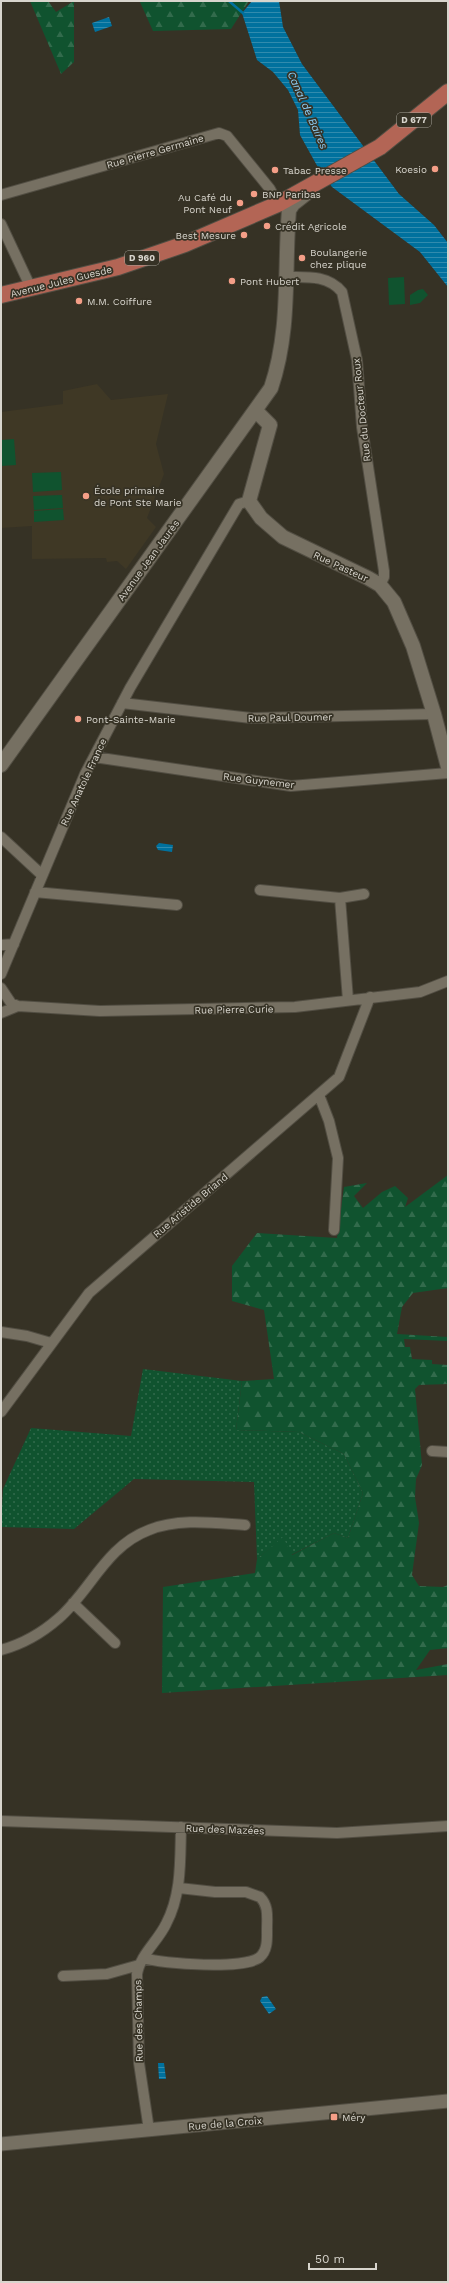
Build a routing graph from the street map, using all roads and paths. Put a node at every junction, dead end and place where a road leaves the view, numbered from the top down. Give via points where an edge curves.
1 (448, 92) edge
2 (322, 180) joint
3 (1, 195) edge
4 (284, 207) junction
5 (1, 224) edge
6 (288, 253) junction
7 (288, 277) junction
8 (31, 288) junction
9 (1, 295) edge
10 (256, 411) junction
11 (249, 501) junction
12 (380, 585) junction
13 (122, 703) junction
14 (434, 714) junction
15 (94, 757) junction
16 (1, 765) edge
17 (448, 767) edge
18 (448, 773) edge
19 (1, 837) edge
20 (42, 876) junction
21 (260, 890) dead end
22 (35, 892) junction
23 (364, 894) dead end
24 (340, 898) junction
25 (177, 905) dead end
26 (14, 944) junction
27 (1, 945) edge
28 (1, 974) edge
29 (448, 981) edge
30 (1, 988) edge
31 (370, 997) junction
32 (348, 1000) junction
33 (18, 1006) junction
34 (1, 1014) edge
35 (319, 1095) junction
36 (334, 1230) dead end
37 (1, 1332) edge
38 (51, 1343) junction
39 (1, 1412) edge
40 (432, 1451) dead end
41 (448, 1452) edge
42 (245, 1525) dead end
43 (73, 1603) junction
44 (115, 1643) dead end
45 (1, 1650) edge
46 (1, 1821) edge
47 (448, 1826) edge
48 (181, 1827) junction
49 (179, 1888) junction
50 (141, 1962) junction
51 (63, 1976) dead end
52 (448, 2100) edge
53 (149, 2130) junction
54 (1, 2144) edge

1 - 2 main road, D 677 via 380,147
2 - 4 main road, D 960
3 - 4 street, Rue Pierre Germaine via 219,133 227,136
4 - 6 main road, Avenue Jean Jaurès
4 - 6 main road, Avenue Jean Jaurès via 288,225
4 - 8 main road, Avenue Jules Guesde / D 960 via 126,264
5 - 8 street
6 - 7 main road, Avenue Jean Jaurès
7 - 10 main road, Avenue Jean Jaurès via 279,365 271,388
7 - 12 street, Rue du Docteur Roux via 322,279 336,285 342,292 357,360 362,427 384,571
8 - 9 main road, Avenue Jules Guesde / D 960
10 - 11 main road via 270,425
10 - 16 main road, Avenue Jean Jaurès
11 - 12 main road, Rue Pasteur via 261,518 283,537
11 - 13 street, Rue Anatole France via 239,504
12 - 14 main road, Rue Pasteur via 394,602 412,646
13 - 14 street, Rue Paul Doumer via 251,718
13 - 15 street, Rue Anatole France
14 - 17 main road, Rue Pasteur
15 - 18 street, Rue Guynemer via 291,786
15 - 20 street, Rue Anatole France
19 - 20 street
20 - 22 street, Rue Anatole France
21 - 24 street
22 - 25 street
22 - 26 street, Rue Anatole France
23 - 24 street
24 - 32 street
26 - 27 street
26 - 28 street, Rue Anatole France
29 - 31 street, Rue Pierre Curie via 420,992
30 - 33 street via 11,1003
31 - 32 street, Rue Pierre Curie
31 - 35 street, Rue Aristide Briand via 343,1070
32 - 33 street, Rue Pierre Curie via 295,1007 171,1010 100,1011
33 - 34 street, Rue Pierre Curie
35 - 36 street via 329,1121 338,1158
35 - 38 street, Rue Aristide Briand via 100,1281
37 - 38 street
38 - 39 street, Rue Aristide Briand
40 - 41 street
42 - 43 street via 179,1524 148,1530 120,1547
43 - 44 street
43 - 45 street via 60,1618 33,1637
46 - 48 street, Rue des Mazées
47 - 48 street, Rue des Mazées via 336,1833
48 - 49 street, Rue des Champs
49 - 50 street, Rue des Champs via 166,1925
49 - 50 street via 246,1892 260,1897 267,1909 267,1946 264,1952 257,1960 237,1963 190,1965
50 - 51 street via 107,1974
50 - 53 street, Rue des Champs via 137,1983 139,2063
52 - 53 street, Rue de la Croix
53 - 54 street, Rue de la Croix

